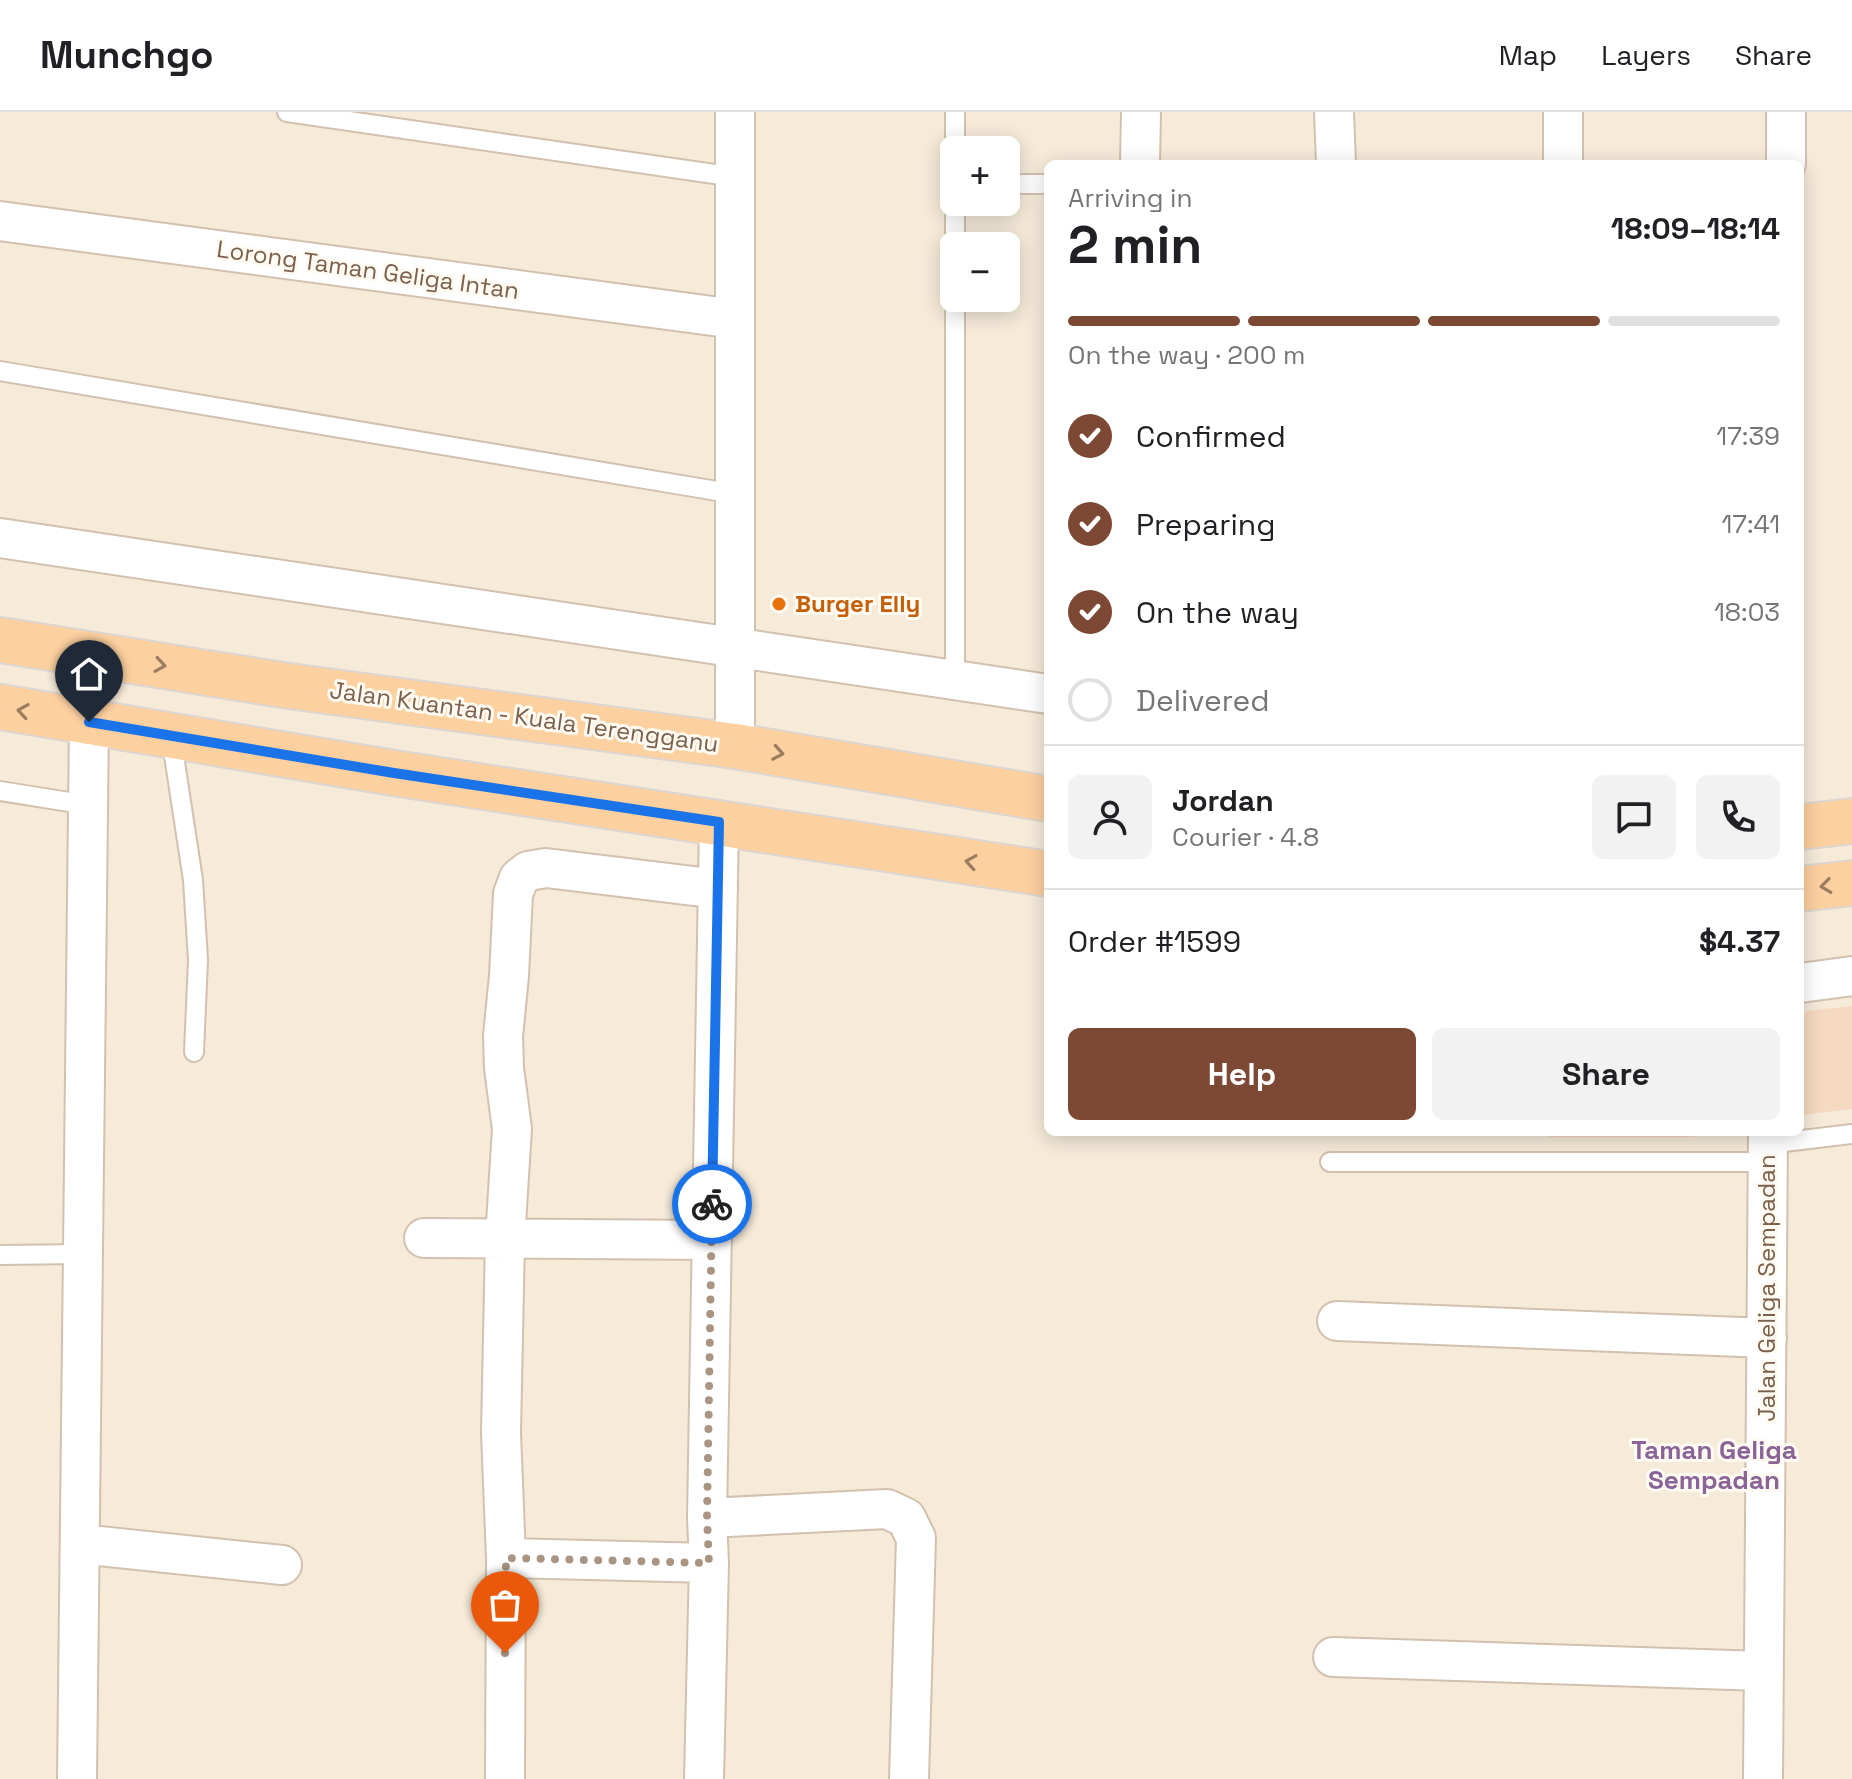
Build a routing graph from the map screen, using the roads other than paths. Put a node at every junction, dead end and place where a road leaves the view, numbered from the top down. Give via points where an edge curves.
1 (287, 112) edge
2 (735, 112) edge
3 (955, 112) edge
4 (1141, 112) edge
5 (1334, 112) edge
6 (1563, 112) edge
7 (1786, 112) edge
8 (955, 136) edge
9 (1140, 160) edge
10 (1336, 160) edge
11 (1563, 160) edge
12 (1786, 160) edge
13 (735, 177) junction
14 (1020, 184) edge
15 (1044, 184) edge
16 (0, 221) edge
17 (955, 312) edge
18 (735, 319) junction
19 (0, 371) edge
20 (735, 494) junction
21 (0, 538) edge
22 (0, 640) edge
23 (735, 647) junction
24 (955, 679) junction
25 (1044, 693) edge
26 (0, 707) edge
27 (89, 722) junction
28 (171, 735) junction
29 (735, 746) junction
30 (0, 791) edge
31 (1044, 798) edge
32 (88, 805) junction
33 (1852, 821) edge
34 (719, 822) junction
35 (1804, 827) edge
36 (1044, 873) edge
37 (1852, 883) edge
38 (718, 889) junction
39 (1804, 889) edge
40 (1852, 976) edge
41 (1804, 982) edge
42 (194, 1052) dead end
43 (1852, 1134) edge
44 (1768, 1146) edge
45 (1330, 1162) dead end
46 (424, 1238) dead end
47 (505, 1239) junction
48 (712, 1240) junction
49 (83, 1254) junction
50 (0, 1255) edge
51 (1337, 1321) dead end
52 (1767, 1338) junction
53 (707, 1518) junction
54 (80, 1544) junction
55 (506, 1558) junction
56 (709, 1563) junction
57 (282, 1565) dead end
58 (1333, 1657) dead end
59 (1764, 1671) junction
60 (77, 1779) edge
61 (505, 1779) edge
62 (704, 1779) edge
63 (909, 1779) edge
64 (1763, 1779) edge

1 - 13 lane
2 - 13 street
3 - 8 lane
4 - 9 street
5 - 10 street
6 - 11 street
7 - 12 street
13 - 18 street
14 - 15 lane
16 - 18 street, Lorong Taman Geliga Intan
17 - 24 lane
18 - 20 street
19 - 20 lane
20 - 23 street
21 - 23 street
22 -> 29 highway, Jalan Kuantan - Kuala Terengganu via 289,686
23 - 24 street
23 - 29 street
24 - 25 street
27 -> 26 highway
27 - 28 highway
27 - 32 street
28 - 34 highway
28 - 42 lane via 194,896
29 -> 31 highway, Jalan Kuantan - Kuala Terengganu
30 - 32 lane
32 - 49 street
33 - 35 highway
36 -> 34 highway
34 - 38 street
37 -> 39 highway
38 - 47 street via 546,868 519,878 513,894 503,1036 512,1129
38 - 48 street
40 - 41 street
43 - 44 lane
44 - 45 lane
44 - 52 street, Jalan Geliga Sempadan
46 - 47 street
47 - 48 street
47 - 55 street via 501,1433
48 - 53 street
49 - 50 lane
49 - 54 street
51 - 52 street
52 - 59 street, Jalan Geliga Sempadan
53 - 56 street
53 - 63 street via 887,1509 906,1518 916,1538
54 - 57 street
54 - 60 street
55 - 56 street
55 - 61 street
56 - 62 street
58 - 59 street
59 - 64 street, Jalan Geliga Sempadan

